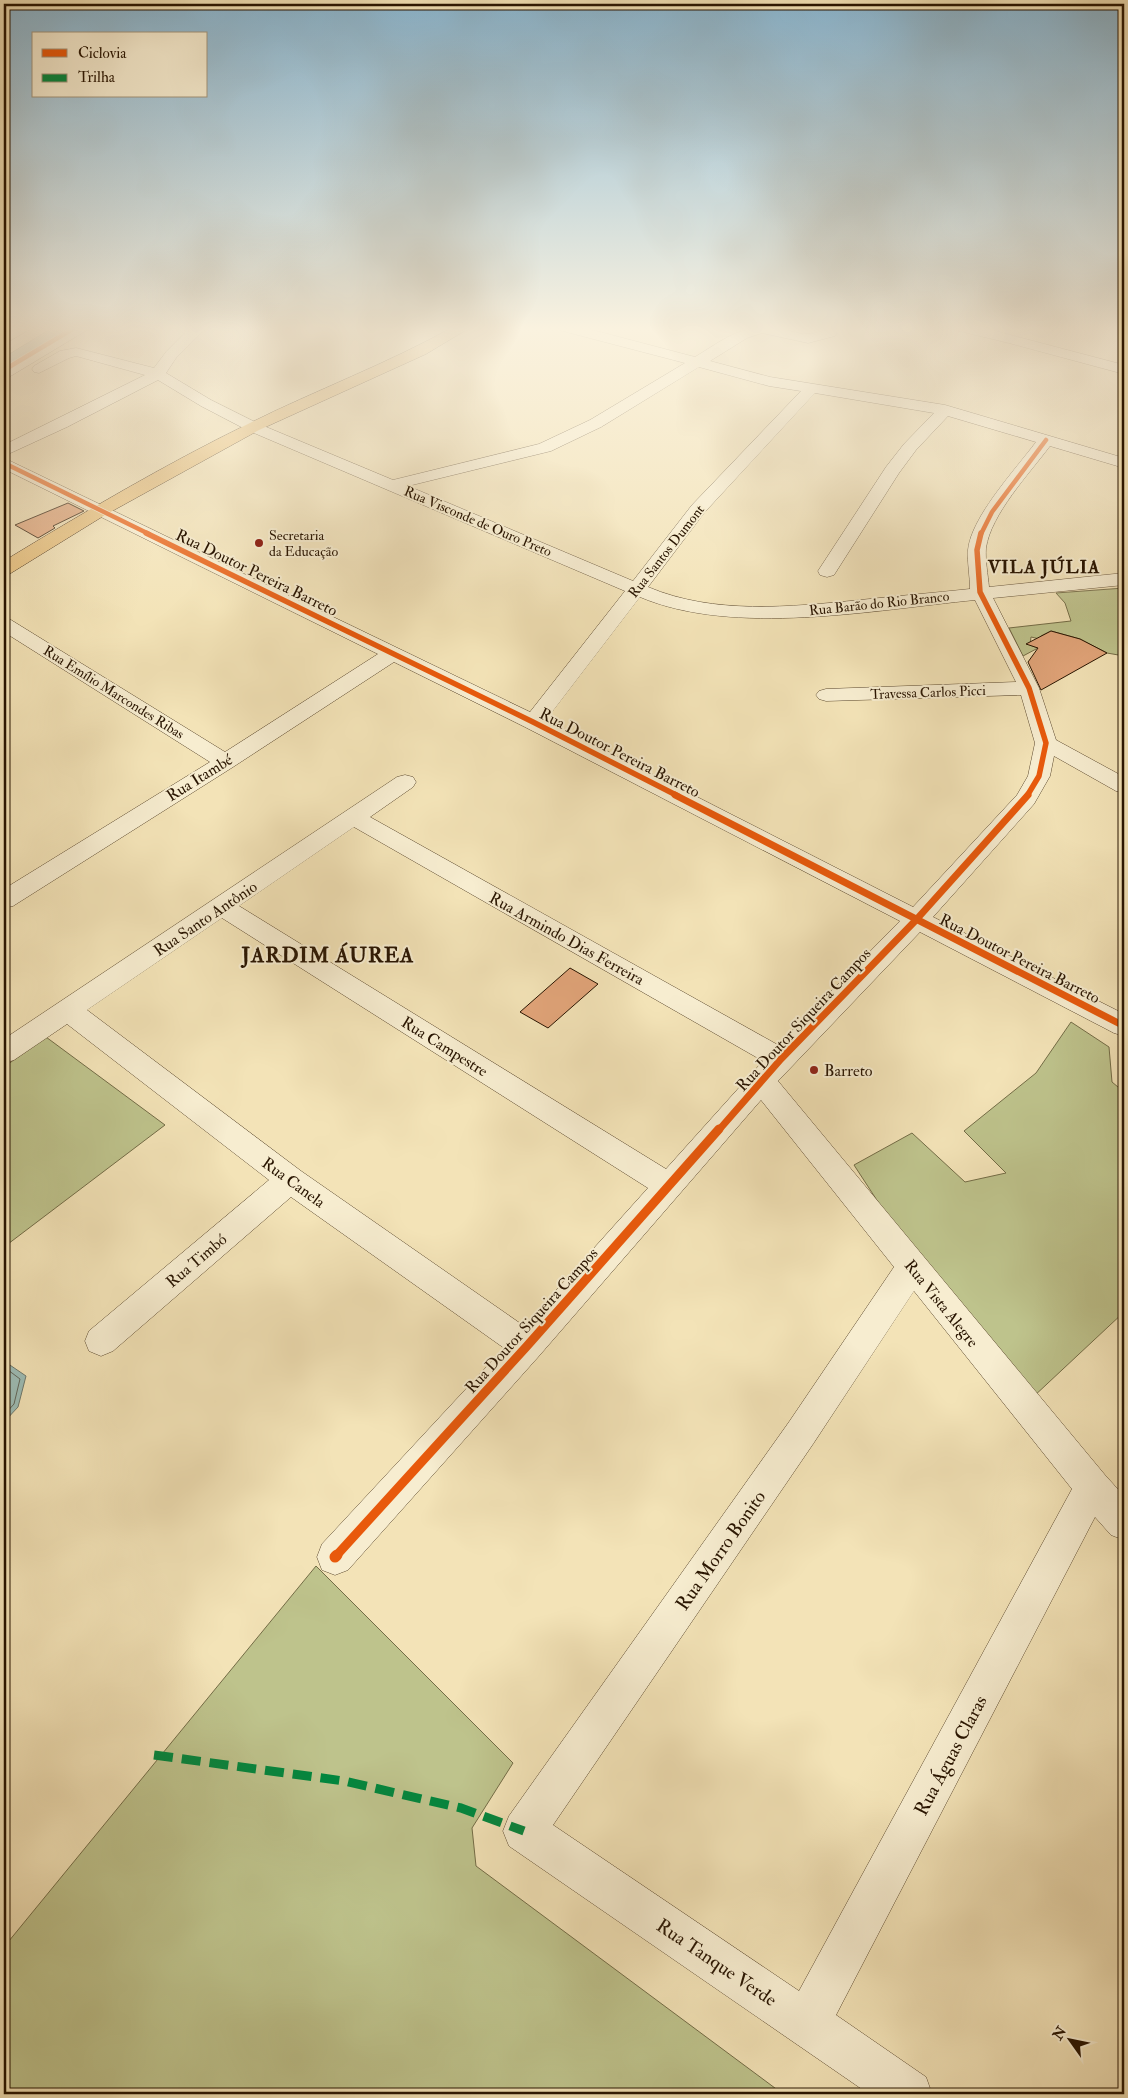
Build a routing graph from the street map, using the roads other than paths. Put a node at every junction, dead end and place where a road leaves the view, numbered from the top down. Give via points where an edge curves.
1 (59, 425) edge
2 (248, 425) edge
3 (257, 425) edge
4 (593, 425) edge
5 (776, 425) edge
6 (931, 425) edge
7 (995, 425) edge
8 (252, 427) junction
9 (1046, 440) junction
10 (4, 451) edge
11 (4, 463) edge
12 (1124, 463) edge
13 (392, 485) junction
14 (100, 511) junction
15 (4, 569) edge
16 (827, 571) dead end
17 (1124, 579) edge
18 (637, 589) junction
19 (980, 592) junction
20 (4, 624) edge
21 (393, 653) junction
22 (1029, 688) junction
23 (826, 695) dead end
24 (533, 722) junction
25 (1046, 743) junction
26 (225, 762) junction
27 (405, 782) dead end
28 (1124, 786) edge
29 (353, 817) junction
30 (4, 900) edge
31 (221, 906) junction
32 (916, 920) junction
33 (68, 1010) junction
34 (1124, 1026) edge
35 (4, 1053) edge
36 (772, 1070) junction
37 (290, 1180) junction
38 (669, 1186) junction
39 (912, 1267) junction
40 (101, 1341) dead end
41 (527, 1346) junction
42 (1092, 1487) junction
43 (1124, 1522) edge
44 (335, 1557) dead end
45 (524, 1830) joint
46 (807, 2023) junction
47 (909, 2094) edge

1 - 10 street
2 - 8 street, Rua Visconde de Ouro Preto
3 - 8 main road
4 - 13 street via 544,448
5 - 18 street, Rua Santos Dumont via 710,495
6 - 16 street via 892,471
7 - 9 street
8 - 13 street, Rua Visconde de Ouro Preto
8 - 14 main road
9 - 12 street
9 - 19 street, Rua Doutor Siqueira Campos via 992,512 981,532 977,550
11 - 14 street, Rua Doutor Pereira Barreto
13 - 18 street, Rua Visconde de Ouro Preto
14 - 15 main road
14 - 21 street, Rua Doutor Pereira Barreto
17 - 19 street, Rua Barão do Rio Branco
18 - 19 street, Rua Barão do Rio Branco via 690,606 732,611 791,612
18 - 24 street, Rua Santos Dumont
19 - 22 street, Rua Doutor Siqueira Campos
20 - 26 street, Rua Emílio Marcondes Ribas
21 - 24 street, Rua Doutor Pereira Barreto
21 - 26 street, Rua Itambé
22 - 23 street, Travessa Carlos Picci
22 - 25 street, Rua Doutor Siqueira Campos
24 - 32 street, Rua Doutor Pereira Barreto
25 - 28 street
25 - 32 street, Rua Doutor Siqueira Campos via 1039,776 1026,799
26 - 30 street, Rua Itambé
27 - 29 street, Rua Santo Antônio
29 - 31 street, Rua Santo Antônio
29 - 36 street, Rua Armindo Dias Ferreira
31 - 33 street, Rua Santo Antônio
31 - 38 street, Rua Campestre
32 - 34 street, Rua Doutor Pereira Barreto
32 - 36 street, Rua Doutor Siqueira Campos
33 - 35 street, Rua Santo Antônio
33 - 37 street, Rua Canela
36 - 38 street, Rua Doutor Siqueira Campos
36 - 39 street, Rua Vista Alegre
37 - 40 street, Rua Timbó
37 - 41 street, Rua Canela
38 - 41 street, Rua Doutor Siqueira Campos
39 - 42 street, Rua Vista Alegre
39 - 45 street, Rua Morro Bonito via 801,1433
41 - 44 street, Rua Doutor Siqueira Campos
42 - 43 street, Rua Vista Alegre
42 - 46 street, Rua Águas Claras
45 - 46 street, Rua Tanque Verde
46 - 47 street, Rua Tanque Verde

